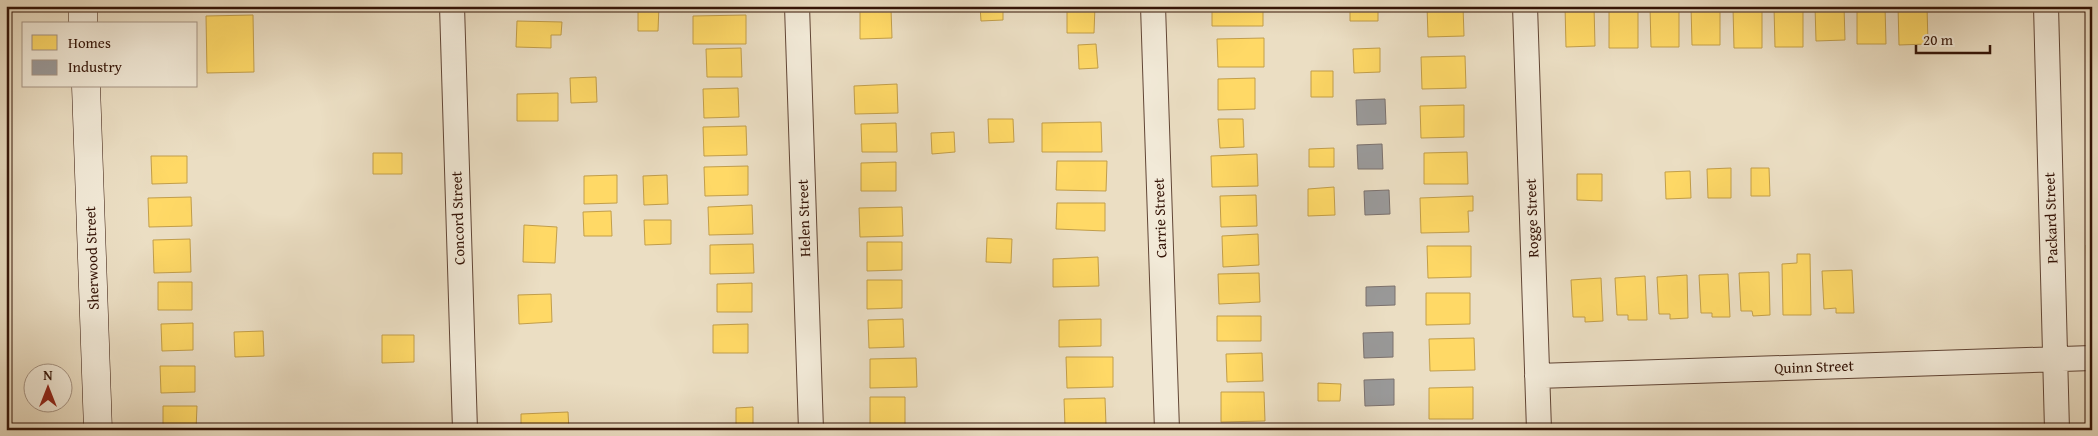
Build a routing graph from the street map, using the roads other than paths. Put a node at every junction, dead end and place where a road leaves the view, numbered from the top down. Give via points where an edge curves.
1 (83, 6) edge
2 (452, 6) edge
3 (797, 6) edge
4 (1153, 6) edge
5 (1525, 6) edge
6 (2046, 6) edge
7 (84, 22) edge
8 (86, 88) edge
9 (2092, 358) edge
10 (2055, 359) junction
11 (1537, 376) junction
12 (98, 430) edge
13 (465, 430) edge
14 (811, 430) edge
15 (1167, 430) edge
16 (1539, 430) edge
17 (2057, 430) edge

1 - 7 street
2 - 13 street, Concord Street
3 - 14 street, Helen Street
4 - 15 street, Carrie Street
5 - 11 street, Rogge Street
6 - 10 street, Packard Street
8 - 12 street, Sherwood Street
9 - 10 street, Quinn Street
10 - 11 street, Quinn Street
10 - 17 street, Packard Street
11 - 16 street, Rogge Street

